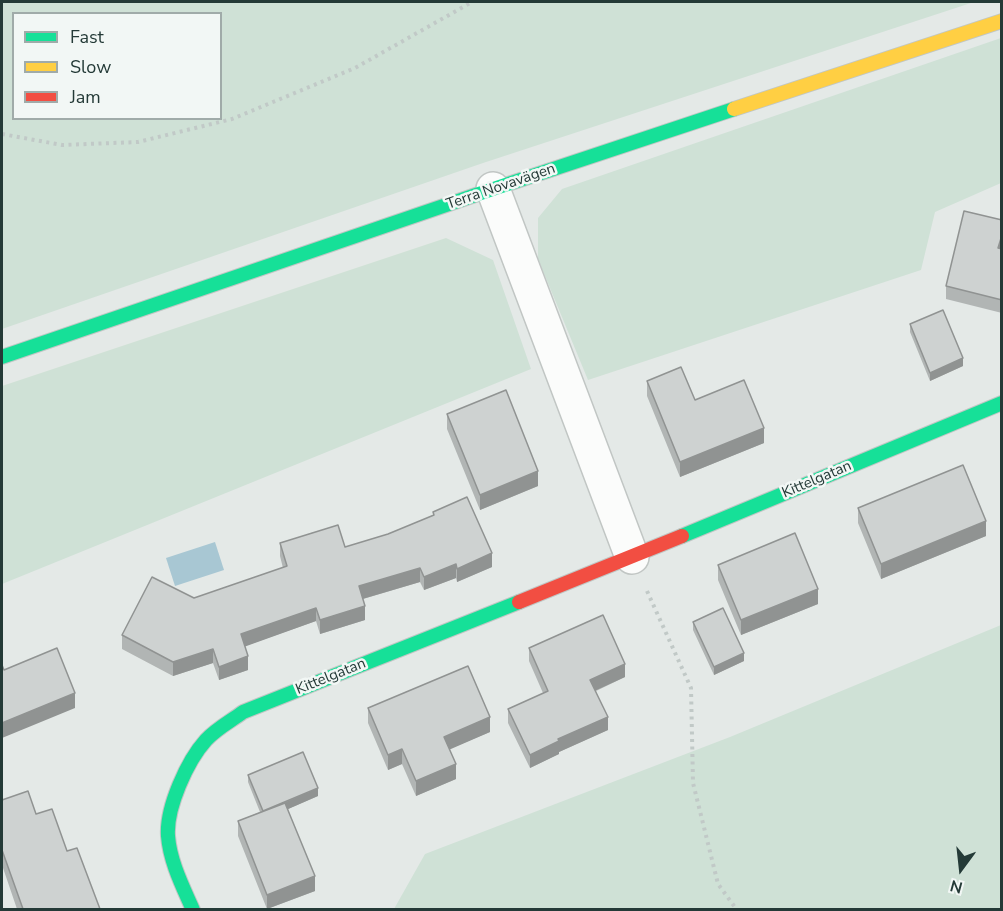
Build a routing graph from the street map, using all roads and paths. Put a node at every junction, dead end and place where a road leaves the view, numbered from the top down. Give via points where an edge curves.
1 (472, 2) edge
2 (1002, 21) edge
3 (2, 134) edge
4 (493, 189) junction
5 (2, 357) edge
6 (1002, 403) edge
7 (632, 557) junction
8 (193, 909) edge
9 (737, 909) edge

1 - 3 path via 355,68 232,119 138,142 62,145
2 - 4 street, Terra Novavägen
4 - 5 street, Terra Novavägen
4 - 7 street
6 - 7 street, Kittelgatan
7 - 8 street, Kittelgatan via 243,712 211,735 177,791 168,826 172,857
7 - 9 path via 691,688 693,783 718,884

